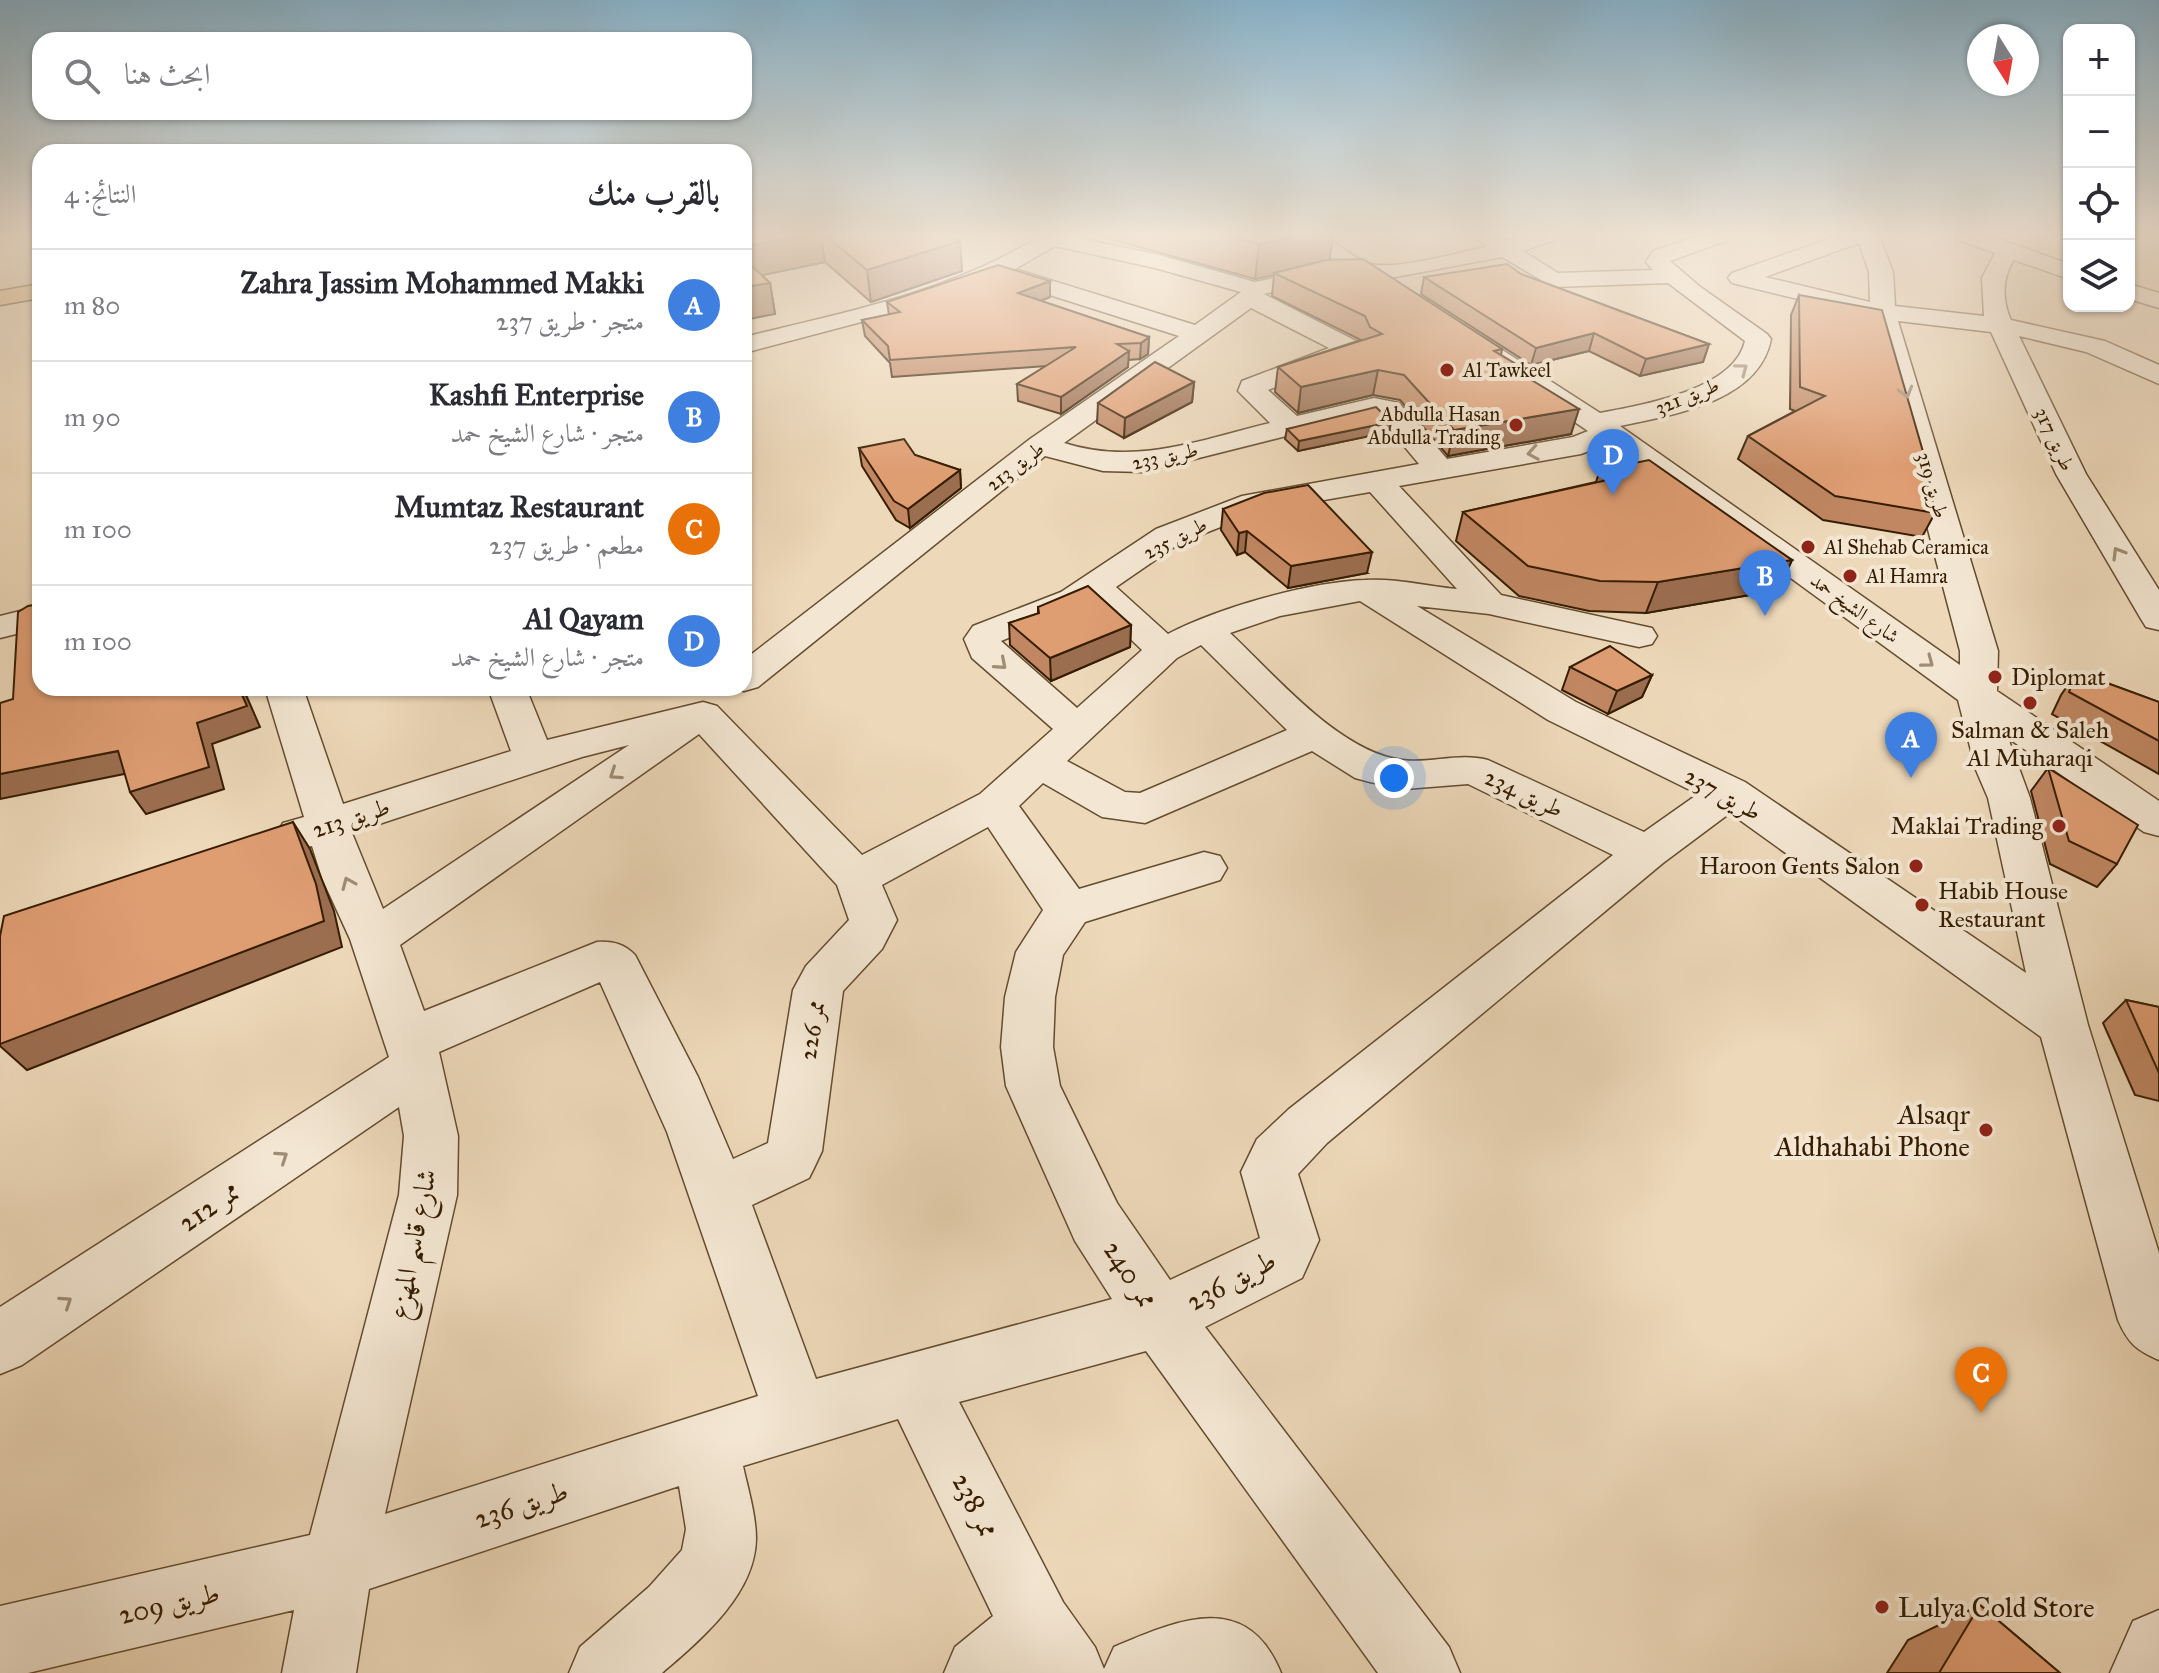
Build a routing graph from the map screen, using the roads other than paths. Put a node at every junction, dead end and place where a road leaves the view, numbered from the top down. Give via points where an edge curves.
1 (857, 314) edge
2 (1137, 314) edge
3 (1225, 314) edge
4 (1289, 314) edge
5 (1429, 314) edge
6 (1724, 314) edge
7 (1884, 314) edge
8 (1900, 314) edge
9 (1996, 314) edge
10 (2004, 327) junction
11 (1199, 334) junction
12 (752, 343) edge
13 (2153, 367) edge
14 (1291, 426) junction
15 (1600, 428) junction
16 (1041, 445) junction
17 (1440, 470) junction
18 (1229, 476) junction
19 (1377, 481) junction
20 (1095, 586) junction
21 (1365, 590) junction
22 (1489, 603) junction
23 (32, 619) edge
24 (2159, 619) edge
25 (0, 627) edge
26 (1205, 629) junction
27 (1639, 636) dead end
28 (1164, 650) junction
29 (752, 673) edge
30 (287, 696) edge
31 (510, 696) edge
32 (1977, 699) junction
33 (718, 702) edge
34 (1077, 729) junction
35 (1314, 734) junction
36 (534, 759) junction
37 (1041, 764) junction
38 (2083, 773) junction
39 (1730, 792) junction
40 (2009, 798) junction
41 (995, 804) junction
42 (2159, 821) edge
43 (328, 825) junction
44 (253, 849) edge
45 (1647, 852) junction
46 (1204, 868) dead end
47 (857, 878) junction
48 (1068, 910) junction
49 (374, 939) junction
50 (2063, 1025) junction
51 (414, 1055) junction
52 (721, 1192) junction
53 (1159, 1317) junction
54 (2159, 1329) edge
55 (0, 1343) edge
56 (914, 1382) junction
57 (797, 1416) junction
58 (705, 1444) junction
59 (338, 1564) junction
60 (0, 1643) edge
61 (2159, 1647) edge
62 (1053, 1650) edge
63 (1411, 1670) edge
64 (319, 1673) edge
65 (606, 1673) edge
66 (981, 1673) edge
67 (1140, 1673) edge
68 (1244, 1673) edge
69 (2147, 1673) edge

1 - 12 street
2 - 11 street
3 - 11 street, طريق 213
4 - 14 street via 1351,349 1252,387
5 - 15 street, شارع الشيخ حمد
15 -> 6 street, طريق 321 via 1708,392 1753,362 1758,339
7 -> 32 street, طريق 319 via 1979,651
8 - 10 street
9 - 10 street, طريق 317
10 - 13 street via 2069,338
24 -> 10 street, طريق 317 via 2071,474
11 - 16 street, طريق 213
14 - 17 street, طريق 233 via 1383,407
14 - 18 street, طريق 233
15 -> 17 street, طريق 235 via 1581,445
15 -> 32 street, شارع الشيخ حمد
16 - 18 street, طريق 233 via 1115,465
16 - 29 street, طريق 213
17 - 19 street, طريق 235
18 - 19 street, طريق 235
18 - 20 street, طريق 235 via 1168,536
19 - 22 street
20 - 28 street
20 -> 34 street, طريق 235 via 1054,608 992,629 982,639 990,654
21 - 22 street
21 - 26 street via 1273,607
21 - 39 street, طريق 237 via 1562,711
22 - 27 street
23 - 25 street
26 - 28 street
26 - 35 street, طريق 234
28 - 34 street
30 - 43 street, شارع قاسم المهزع
31 - 36 street
32 - 38 street, شارع الشيخ حمد
32 - 40 street
33 - 36 street, طريق 213
33 - 47 street, ممر 226
33 -> 49 street
34 - 37 street
35 - 37 street via 1130,810
35 - 45 street, طريق 234 via 1370,768 1405,775 1473,770
36 - 43 street, طريق 213
37 - 41 street
38 - 40 street via 2032,777 2013,784
38 - 42 street, شارع الشيخ حمد
39 - 45 street, طريق 236
39 - 50 street, طريق 237
40 - 50 street
41 - 47 street
41 - 48 street
43 - 44 street, طريق 213
49 -> 43 street, شارع قاسم المهزع via 345,878
45 - 53 street, طريق 236 via 1308,1126 1277,1157 1269,1172 1290,1240 1281,1258
46 - 48 street
47 - 52 street, ممر 226 via 873,927 831,967 818,990 794,1151 781,1166
48 - 53 street, ممر 240 via 1040,952 1030,997 1027,1047 1033,1086 1096,1222
49 - 51 street, شارع قاسم المهزع
50 - 54 street via 2149,1320
51 - 52 street via 450,1022 609,960 657,1040
55 -> 51 street, ممر 212
51 - 59 street, شارع قاسم المهزع via 431,1136 428,1195
52 - 57 street
53 - 56 street, طريق 236
53 - 63 street, ممر 240
56 - 57 street, طريق 236
56 - 62 street, ممر 238
57 - 58 street, طريق 236
58 - 59 street, طريق 236
58 - 65 street via 721,1543 714,1565 697,1589
59 - 60 street, طريق 209
59 - 64 street, شارع قاسم المهزع
61 - 69 street
62 - 66 street, ممر 238
67 - 68 street via 1209,1651 1230,1656

